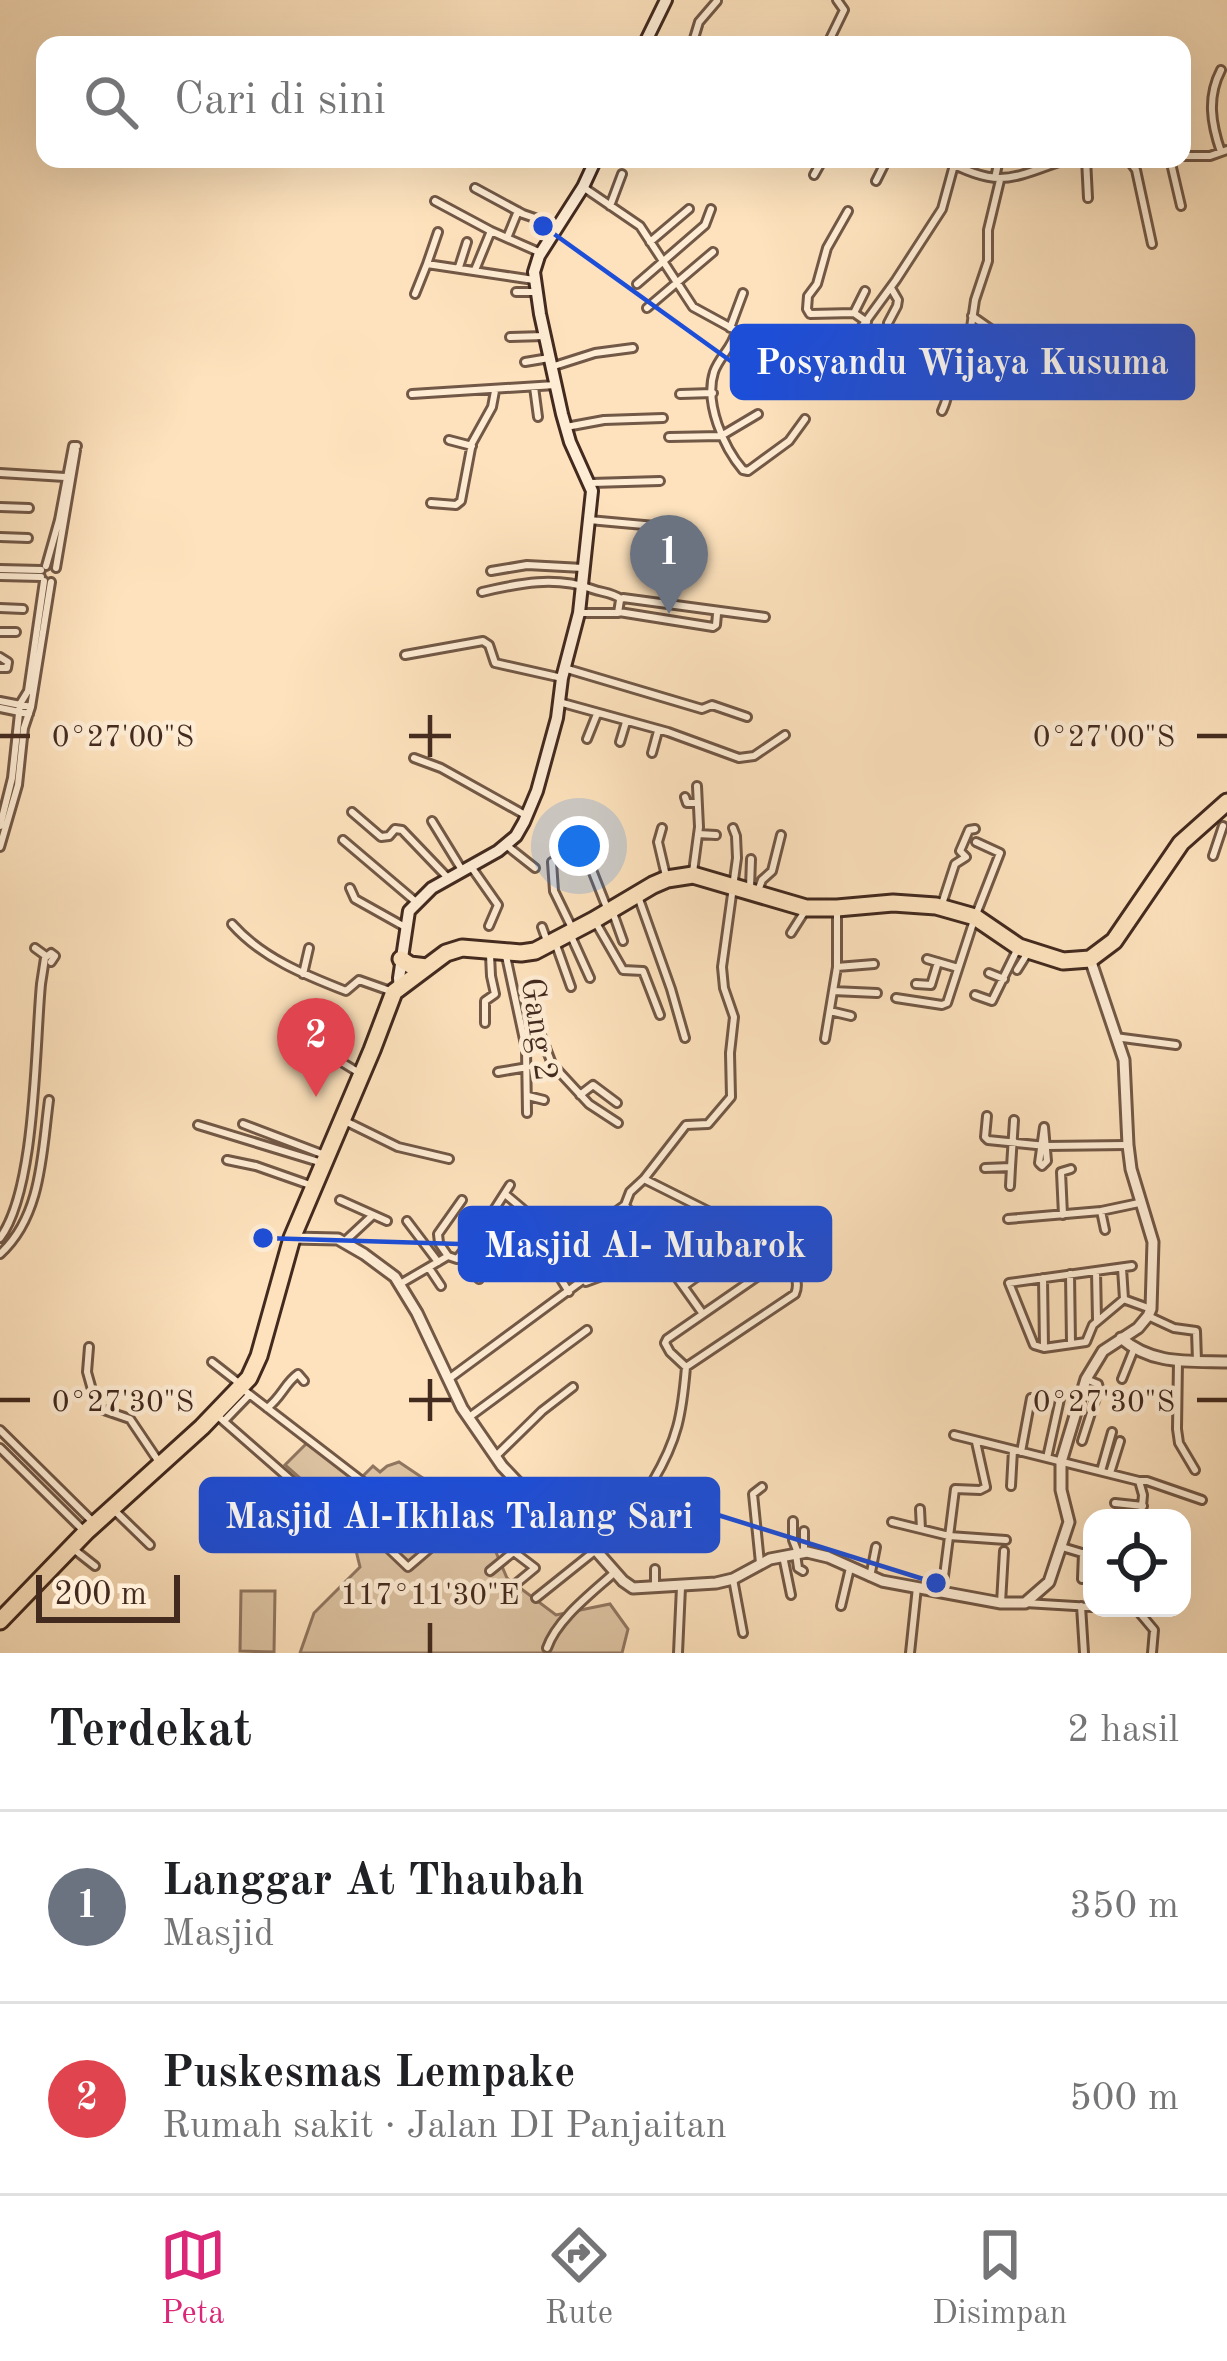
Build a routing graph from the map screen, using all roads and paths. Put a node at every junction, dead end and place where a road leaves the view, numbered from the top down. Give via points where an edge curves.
1 (666, 0) edge
2 (837, 0) edge
3 (717, 1) edge
4 (648, 36) edge
5 (695, 36) edge
6 (831, 36) edge
7 (1221, 70) dead end
8 (1224, 151) edge
9 (1191, 156) edge
10 (592, 168) edge
11 (818, 168) edge
12 (883, 168) edge
13 (953, 168) edge
14 (965, 168) edge
15 (998, 168) edge
16 (1043, 168) edge
17 (1086, 168) edge
18 (1135, 168) edge
19 (1172, 168) edge
20 (622, 174) dead end
21 (814, 175) dead end
22 (997, 179) junction
23 (876, 182) dead end
24 (475, 188) dead end
25 (583, 188) junction
26 (1088, 198) dead end
27 (435, 201) dead end
28 (610, 206) junction
29 (1181, 206) dead end
30 (688, 209) dead end
31 (711, 209) dead end
32 (848, 211) dead end
33 (518, 212) junction
34 (558, 226) junction
35 (491, 231) junction
36 (438, 232) dead end
37 (508, 238) junction
38 (467, 242) dead end
39 (650, 242) junction
40 (1152, 244) dead end
41 (713, 252) dead end
42 (541, 253) junction
43 (662, 261) junction
44 (427, 264) junction
45 (459, 267) junction
46 (476, 269) junction
47 (677, 283) junction
48 (637, 284) dead end
49 (535, 286) junction
50 (891, 288) junction
51 (865, 291) dead end
52 (516, 292) dead end
53 (743, 292) dead end
54 (415, 294) dead end
55 (647, 308) dead end
56 (854, 313) junction
57 (972, 316) junction
58 (867, 322) junction
59 (733, 329) junction
60 (545, 336) junction
61 (510, 337) dead end
62 (1002, 337) dead end
63 (759, 343) dead end
64 (633, 348) dead end
65 (966, 354) junction
66 (922, 358) dead end
67 (525, 362) dead end
68 (550, 362) junction
69 (951, 363) junction
70 (988, 368) dead end
71 (920, 373) dead end
72 (948, 377) junction
73 (842, 380) dead end
74 (555, 385) junction
75 (534, 387) junction
76 (494, 391) junction
77 (873, 392) dead end
78 (713, 393) junction
79 (914, 393) dead end
80 (412, 394) dead end
81 (680, 394) dead end
82 (949, 394) junction
83 (941, 412) dead end
84 (758, 414) dead end
85 (538, 417) dead end
86 (663, 418) dead end
87 (806, 419) dead end
88 (566, 427) junction
89 (721, 436) junction
90 (669, 437) dead end
91 (449, 440) dead end
92 (472, 446) junction
93 (3, 470) edge
94 (65, 477) junction
95 (659, 482) dead end
96 (591, 483) junction
97 (431, 503) dead end
98 (0, 507) edge
99 (29, 508) dead end
100 (590, 520) junction
101 (0, 537) edge
102 (28, 538) dead end
103 (690, 549) dead end
104 (56, 568) junction
105 (584, 568) junction
106 (491, 571) dead end
107 (0, 573) edge
108 (45, 575) junction
109 (582, 583) junction
110 (482, 592) dead end
111 (621, 598) junction
112 (0, 608) edge
113 (22, 609) dead end
114 (619, 612) junction
115 (579, 613) junction
116 (717, 613) junction
117 (765, 617) dead end
118 (0, 632) edge
119 (16, 632) dead end
120 (405, 655) dead end
121 (0, 657) edge
122 (0, 668) edge
123 (563, 673) junction
124 (559, 702) junction
125 (0, 705) edge
126 (30, 710) junction
127 (19, 711) junction
128 (597, 714) junction
129 (747, 717) dead end
130 (626, 722) junction
131 (658, 731) junction
132 (785, 735) dead end
133 (586, 739) dead end
134 (620, 742) dead end
135 (652, 753) dead end
136 (414, 758) dead end
137 (697, 786) dead end
138 (685, 797) dead end
139 (1227, 802) edge
140 (697, 803) junction
141 (352, 812) dead end
142 (527, 816) junction
143 (432, 821) dead end
144 (1221, 823) edge
145 (0, 826) edge
146 (662, 828) dead end
147 (733, 828) dead end
148 (976, 830) dead end
149 (698, 834) junction
150 (716, 835) dead end
151 (782, 835) dead end
152 (344, 840) dead end
153 (976, 842) dead end
154 (506, 844) junction
155 (0, 848) edge
156 (591, 848) dead end
157 (1213, 856) dead end
158 (751, 859) dead end
159 (552, 862) dead end
160 (466, 868) junction
161 (536, 868) dead end
162 (693, 875) junction
163 (448, 878) junction
164 (667, 879) junction
165 (350, 888) dead end
166 (746, 891) junction
167 (637, 894) junction
168 (416, 902) junction
169 (941, 907) junction
170 (806, 908) junction
171 (837, 908) junction
172 (605, 914) junction
173 (975, 916) junction
174 (232, 924) dead end
175 (488, 926) dead end
176 (405, 927) junction
177 (542, 927) dead end
178 (791, 933) dead end
179 (561, 937) junction
180 (623, 941) dead end
181 (35, 948) dead end
182 (309, 948) dead end
183 (1024, 949) junction
184 (498, 952) junction
185 (1090, 958) junction
186 (401, 959) junction
187 (928, 959) dead end
188 (938, 962) junction
189 (874, 964) dead end
190 (837, 967) junction
191 (958, 968) junction
192 (1017, 970) dead end
193 (989, 973) dead end
194 (303, 974) junction
195 (590, 978) dead end
196 (1004, 980) junction
197 (916, 984) dead end
198 (406, 985) junction
199 (572, 987) dead end
200 (833, 991) junction
201 (877, 993) dead end
202 (975, 994) dead end
203 (896, 998) dead end
204 (830, 1011) junction
205 (660, 1015) dead end
206 (851, 1016) dead end
207 (536, 1022) dead end
208 (485, 1023) dead end
209 (1115, 1037) junction
210 (685, 1038) dead end
211 (304, 1039) dead end
212 (825, 1039) dead end
213 (1176, 1046) dead end
214 (548, 1059) junction
215 (527, 1064) junction
216 (498, 1072) dead end
217 (361, 1074) junction
218 (580, 1095) junction
219 (528, 1096) junction
220 (49, 1100) dead end
221 (544, 1100) dead end
222 (617, 1103) dead end
223 (527, 1113) dead end
224 (987, 1116) dead end
225 (1014, 1120) dead end
226 (347, 1122) junction
227 (618, 1123) dead end
228 (243, 1124) dead end
229 (198, 1126) dead end
230 (1012, 1142) junction
231 (1128, 1145) junction
232 (27, 1151) junction
233 (42, 1153) junction
234 (329, 1153) junction
235 (227, 1160) dead end
236 (448, 1160) dead end
237 (1011, 1167) junction
238 (986, 1168) dead end
239 (1071, 1169) dead end
240 (644, 1179) junction
241 (510, 1185) dead end
242 (313, 1186) junction
243 (1010, 1186) dead end
244 (505, 1194) junction
245 (340, 1200) dead end
246 (462, 1200) dead end
247 (1143, 1203) junction
248 (625, 1205) junction
249 (1101, 1211) junction
250 (373, 1215) junction
251 (1063, 1215) junction
252 (1007, 1219) dead end
253 (387, 1221) dead end
254 (407, 1221) dead end
255 (487, 1221) junction
256 (1105, 1230) dead end
257 (550, 1232) dead end
258 (645, 1234) junction
259 (0, 1238) edge
260 (295, 1238) junction
261 (344, 1242) junction
262 (514, 1244) dead end
263 (0, 1254) edge
264 (662, 1254) junction
265 (448, 1256) junction
266 (460, 1256) junction
267 (438, 1262) junction
268 (1132, 1266) dead end
269 (429, 1268) junction
270 (1121, 1268) junction
271 (1096, 1271) junction
272 (1070, 1274) junction
273 (1043, 1278) junction
274 (479, 1279) dead end
275 (1010, 1283) junction
276 (400, 1284) junction
277 (580, 1284) junction
278 (997, 1284) dead end
279 (441, 1286) dead end
280 (684, 1286) junction
281 (569, 1292) junction
282 (1124, 1299) junction
283 (1149, 1313) junction
284 (703, 1314) junction
285 (1097, 1320) junction
286 (587, 1330) dead end
287 (1121, 1339) junction
288 (1071, 1344) junction
289 (89, 1347) dead end
290 (1044, 1348) junction
291 (1134, 1349) junction
292 (1178, 1361) junction
293 (1197, 1361) junction
294 (212, 1362) dead end
295 (1227, 1362) edge
296 (686, 1367) junction
297 (449, 1378) junction
298 (1086, 1379) junction
299 (1122, 1379) dead end
300 (304, 1381) dead end
301 (573, 1387) dead end
302 (242, 1395) junction
303 (1031, 1398) dead end
304 (1060, 1399) dead end
305 (266, 1408) junction
306 (469, 1418) junction
307 (222, 1419) junction
308 (0, 1430) edge
309 (1112, 1432) dead end
310 (954, 1436) dead end
311 (976, 1440) junction
312 (1082, 1441) dead end
313 (1120, 1441) dead end
314 (0, 1448) edge
315 (1017, 1451) junction
316 (495, 1457) junction
317 (1047, 1458) junction
318 (1061, 1462) junction
319 (34, 1463) junction
320 (162, 1465) junction
321 (1195, 1470) dead end
322 (24, 1472) junction
323 (1106, 1473) junction
324 (355, 1478) junction
325 (653, 1481) dead end
326 (1138, 1481) junction
327 (519, 1484) junction
328 (1011, 1486) dead end
329 (762, 1487) dead end
330 (1202, 1500) dead end
331 (1115, 1502) dead end
332 (497, 1506) dead end
333 (1143, 1506) junction
334 (324, 1508) junction
335 (920, 1509) dead end
336 (1142, 1509) edge
337 (116, 1512) junction
338 (558, 1512) junction
339 (793, 1522) dead end
340 (892, 1522) dead end
341 (921, 1529) junction
342 (92, 1530) junction
343 (804, 1531) dead end
344 (949, 1536) junction
345 (1006, 1540) dead end
346 (150, 1545) dead end
347 (876, 1547) dead end
348 (1062, 1547) junction
349 (596, 1550) junction
350 (76, 1551) junction
351 (1004, 1551) dead end
352 (514, 1552) junction
353 (799, 1553) junction
354 (1083, 1553) edge
355 (784, 1556) junction
356 (760, 1563) junction
357 (95, 1566) dead end
358 (850, 1568) junction
359 (655, 1569) dead end
360 (490, 1571) dead end
361 (803, 1571) dead end
362 (615, 1572) junction
363 (1083, 1574) edge
364 (870, 1577) junction
365 (733, 1579) junction
366 (1082, 1579) dead end
367 (681, 1587) junction
368 (917, 1587) junction
369 (655, 1588) junction
370 (506, 1592) dead end
371 (942, 1592) junction
372 (791, 1594) dead end
373 (536, 1598) dead end
374 (1001, 1603) junction
375 (1025, 1603) junction
376 (841, 1606) dead end
377 (1081, 1606) joint
378 (1143, 1617) edge
379 (0, 1622) edge
380 (0, 1631) edge
381 (743, 1633) dead end
382 (547, 1648) dead end
383 (679, 1653) edge
384 (910, 1653) edge
385 (1084, 1653) edge
386 (1152, 1653) edge

1 - 4 main road
2 - 6 street via 844,10
3 - 5 street
7 - 8 street via 1210,102
8 - 9 street
10 - 25 main road
11 - 21 street
12 - 23 street
13 - 50 street via 944,204
14 - 22 street
15 - 22 street
16 - 22 street
17 - 26 street
18 - 40 street
19 - 29 street
20 - 28 street
22 - 57 street
24 - 33 street
25 - 28 street
25 - 34 main road
27 - 35 street
28 - 39 street via 637,222
30 - 39 street
31 - 43 street via 705,225
32 - 56 street via 807,309
33 - 34 street
33 - 37 street
34 - 42 main road
35 - 37 street
35 - 46 street
36 - 44 street
37 - 42 street
38 - 45 street
39 - 43 street
41 - 47 street
42 - 49 main road
43 - 47 street
43 - 48 street
44 - 45 street
44 - 54 street
45 - 46 street
46 - 49 street
47 - 55 street
47 - 59 street via 700,313
49 - 52 street
49 - 60 main road
50 - 58 street
50 - 77 street via 897,307 871,369
51 - 56 street
53 - 59 street
56 - 58 street
57 - 62 street
57 - 65 street
58 - 73 street
59 - 63 street
59 - 78 street
60 - 61 street
60 - 68 main road
64 - 68 street
65 - 69 street via 954,350
65 - 70 street
66 - 69 street
67 - 68 street
68 - 74 main road
69 - 72 street
71 - 72 street
72 - 82 street
74 - 75 street
74 - 88 main road
75 - 76 street
75 - 85 street
76 - 80 street
76 - 92 street
78 - 81 street
78 - 89 street
79 - 82 street
82 - 83 street
84 - 89 street
86 - 88 street
87 - 89 street via 748,471
88 - 96 main road
89 - 90 street
91 - 92 street
92 - 97 street via 461,501
93 - 94 street
94 - 104 street via 76,446
94 - 108 street
95 - 96 street
96 - 100 main road
98 - 99 street
100 - 103 street via 677,528
100 - 105 main road
101 - 102 street
104 - 108 street
104 - 108 street via 57,575
105 - 106 street
105 - 109 main road
107 - 108 street
108 - 126 street
108 - 127 street
109 - 110 street via 531,581
109 - 111 street
109 - 115 main road
111 - 114 street
111 - 116 street
112 - 113 street
114 - 115 street
114 - 116 street via 712,627
115 - 123 main road
116 - 117 street
118 - 119 street
120 - 123 street via 483,641 495,663
121 - 122 street via 8,662
123 - 124 main road
123 - 129 street
124 - 128 street
124 - 142 main road
125 - 127 street
126 - 127 street
126 - 155 street
127 - 145 street
128 - 130 street
128 - 133 street
130 - 131 street
130 - 134 street
131 - 132 street via 746,758
131 - 135 street
136 - 142 street
137 - 140 street
138 - 140 street
139 - 144 highway
140 - 149 street
141 - 163 street via 381,838 402,830
142 - 154 main road
143 - 160 street
144 - 157 street
144 - 185 highway via 1181,843 1114,941
146 - 164 street
147 - 166 street
148 - 169 street via 960,849 967,856 955,864
149 - 150 street
149 - 162 street
151 - 166 street via 772,871
152 - 168 street
153 - 173 street via 1000,852
154 - 160 main road
154 - 161 street
156 - 172 street
158 - 166 street
159 - 179 street
160 - 163 main road
160 - 175 street via 498,905
162 - 164 highway
162 - 166 highway
163 - 168 main road
164 - 167 highway
165 - 176 street via 355,899
166 - 170 highway
166 - 240 street via 722,967 734,1017 731,1097 708,1124 686,1125
167 - 172 highway
167 - 210 street
168 - 176 main road
169 - 171 highway
169 - 173 highway
170 - 171 highway
170 - 178 street
171 - 190 street
172 - 179 highway
172 - 180 street
172 - 205 street via 623,970 643,971
173 - 183 highway
173 - 191 street
174 - 194 street
176 - 186 main road
177 - 179 street
179 - 184 highway via 529,952
179 - 195 street
179 - 199 street
181 - 232 street via 45,958
182 - 194 street
183 - 185 highway via 1063,962
183 - 192 street
183 - 196 street
184 - 198 highway via 454,950
184 - 208 street
184 - 215 street, Gang 2
185 - 209 street
186 - 198 main road
186 - 198 highway via 410,965
187 - 188 street
188 - 191 street
188 - 197 street via 931,985
189 - 190 street
190 - 200 street
191 - 203 street via 945,1004
193 - 196 street
194 - 198 street via 346,991 355,980
196 - 202 street via 990,1004
198 - 217 highway
198 - 226 highway
200 - 201 street
200 - 204 street
204 - 206 street
204 - 212 street
207 - 214 street
209 - 213 street
209 - 231 street via 1124,1060
211 - 217 street
214 - 215 street
214 - 218 street
215 - 216 street
215 - 219 street, Gang 2
217 - 234 highway
218 - 222 street via 593,1085
218 - 227 street
219 - 221 street
219 - 223 street, Gang 2
220 - 233 street
224 - 230 street via 987,1139
225 - 230 street
226 - 234 highway
226 - 236 street
228 - 234 street
229 - 234 street
230 - 231 street
230 - 237 street
231 - 247 street
232 - 233 street
232 - 259 street
233 - 263 street via 30,1212
234 - 242 highway
234 - 260 highway
235 - 242 street
237 - 238 street
237 - 243 street
239 - 251 street via 1061,1172
240 - 248 street
240 - 280 street via 752,1233
241 - 244 street
242 - 260 highway
244 - 255 street
244 - 257 street
245 - 250 street
246 - 265 street via 438,1234
247 - 249 street
247 - 283 street via 1153,1242
248 - 258 street
248 - 281 street via 549,1260
249 - 251 street
249 - 256 street
250 - 253 street
250 - 261 street
251 - 252 street
254 - 267 street
255 - 262 street
255 - 266 street
258 - 264 street
258 - 277 street
260 - 261 street
260 - 302 highway
261 - 276 street
264 - 277 street
264 - 280 street
265 - 266 street
265 - 267 street
266 - 274 street
267 - 269 street
268 - 270 street
269 - 276 street
269 - 279 street
270 - 271 street
270 - 282 street
271 - 272 street
271 - 285 street
272 - 273 street
272 - 288 street
273 - 275 street
273 - 290 street
275 - 278 street
275 - 290 street via 1034,1345
276 - 297 street
277 - 281 street
280 - 284 street
281 - 297 street
282 - 283 street
282 - 285 street
283 - 287 street
283 - 293 street via 1195,1330
284 - 296 street via 665,1343
284 - 296 street via 784,1258 793,1265 794,1294
285 - 288 street via 1086,1342
286 - 306 street
287 - 291 street
287 - 298 street
288 - 290 street
289 - 320 street via 96,1404 130,1420
291 - 292 street
291 - 299 street
292 - 293 street
292 - 321 street via 1179,1443
293 - 295 street
294 - 302 street
296 - 325 street via 676,1435
297 - 306 street
298 - 312 street via 1100,1388
298 - 318 street
300 - 305 street via 298,1374
301 - 316 street
302 - 305 street
302 - 307 highway
302 - 320 highway
303 - 315 street
304 - 317 street
305 - 324 street
306 - 316 street
307 - 320 highway
307 - 334 street
308 - 319 street
309 - 323 street
310 - 311 street
311 - 315 street
311 - 344 street via 986,1487 955,1489
313 - 323 street
314 - 322 street
315 - 317 street
315 - 328 street
316 - 327 street
317 - 318 street
318 - 323 street
318 - 348 street via 1069,1519
319 - 322 street
319 - 342 street
320 - 337 highway
320 - 342 highway
322 - 342 street
323 - 326 street
324 - 334 street
324 - 334 street via 436,1543 408,1567
326 - 330 street
326 - 333 street
327 - 332 street
327 - 338 street
329 - 356 street via 753,1494
331 - 333 street
333 - 336 street
335 - 341 street
337 - 342 highway
337 - 346 street
338 - 349 street
338 - 352 street
339 - 353 street
340 - 341 street
341 - 344 street
342 - 350 highway
342 - 379 highway
343 - 353 street
344 - 345 street
344 - 371 street
347 - 364 street
348 - 354 street
348 - 375 street via 1048,1586
349 - 362 street
349 - 373 street
350 - 357 street
350 - 380 highway
351 - 374 street
352 - 360 street
352 - 370 street via 535,1568
353 - 355 street
353 - 358 street
353 - 361 street
355 - 356 street
355 - 372 street
356 - 365 street
358 - 364 street
358 - 376 street
359 - 369 street
362 - 369 street via 632,1588
362 - 382 street
363 - 366 street
364 - 368 street
365 - 367 street
365 - 381 street
367 - 369 street
367 - 383 street
368 - 371 street
368 - 384 street
371 - 374 street
374 - 375 street
375 - 377 street
377 - 385 street
378 - 386 street via 1154,1630

